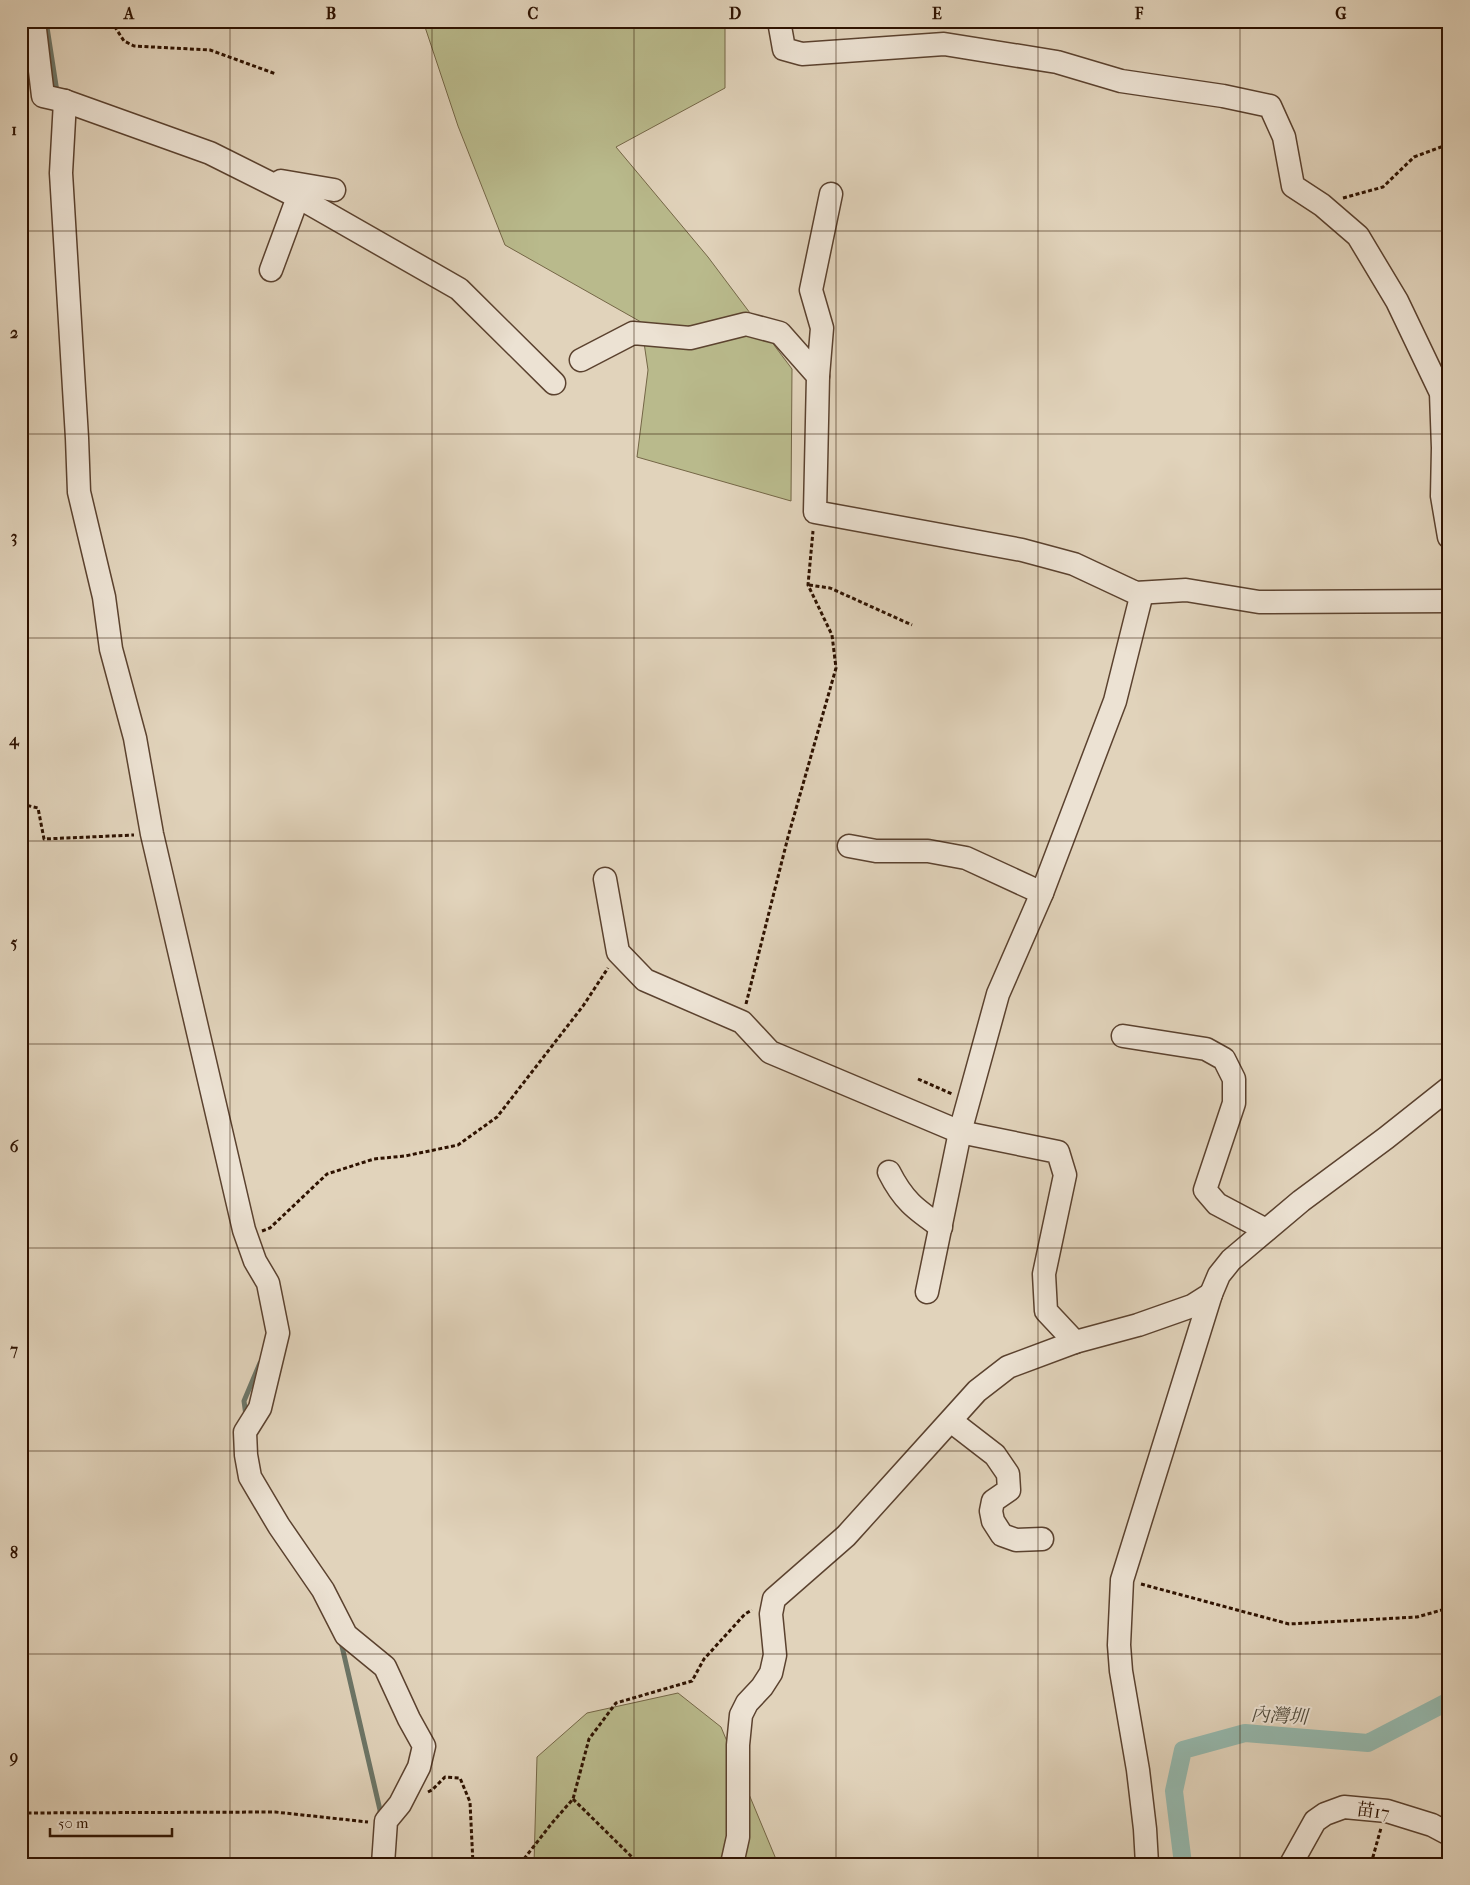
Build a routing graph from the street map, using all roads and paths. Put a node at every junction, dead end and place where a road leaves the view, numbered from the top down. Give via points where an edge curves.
1 (34, 21) edge
2 (111, 21) edge
3 (779, 21) edge
4 (276, 74) dead end
5 (66, 101) junction
6 (1449, 144) edge
7 (274, 185) junction
8 (334, 190) dead end
9 (831, 194) dead end
10 (298, 197) junction
11 (1322, 204) junction
12 (271, 270) dead end
13 (580, 360) dead end
14 (818, 376) junction
15 (554, 383) dead end
16 (815, 512) junction
17 (1449, 537) edge
18 (808, 585) junction
19 (1142, 593) junction
20 (1449, 601) edge
21 (912, 625) dead end
22 (21, 804) edge
23 (152, 834) junction
24 (849, 846) dead end
25 (605, 879) dead end
26 (1042, 893) junction
27 (618, 952) junction
28 (742, 1022) junction
29 (1123, 1036) dead end
30 (918, 1079) dead end
31 (1449, 1088) edge
32 (968, 1101) junction
33 (960, 1132) junction
34 (889, 1172) dead end
35 (941, 1227) junction
36 (1266, 1230) junction
37 (246, 1238) junction
38 (927, 1292) dead end
39 (1211, 1294) junction
40 (1075, 1342) junction
41 (951, 1421) junction
42 (1042, 1539) dead end
43 (1122, 1580) junction
44 (774, 1599) junction
45 (1449, 1608) edge
46 (573, 1799) junction
47 (1386, 1810) junction
48 (21, 1813) edge
49 (393, 1813) junction
50 (1449, 1834) edge
51 (383, 1864) edge
52 (472, 1864) edge
53 (520, 1864) edge
54 (639, 1864) edge
55 (732, 1864) edge
56 (1147, 1864) edge
57 (1291, 1864) edge
58 (1370, 1864) edge

1 - 5 street via 43,96
2 - 4 path via 124,41 134,46 210,50
3 - 11 street via 784,49 802,54 944,44 1057,62 1121,81 1270,106 1284,137 1293,186
5 - 7 street via 210,153
5 - 23 street via 61,174 79,492 104,597 111,649 135,738
6 - 11 path via 1414,157 1383,187
7 - 8 street via 282,181
7 - 10 street
9 - 14 street via 811,290 822,328
10 - 12 street
10 - 15 street via 459,289
11 - 17 street via 1358,236 1398,301 1441,393 1442,496
13 - 14 street via 634,333 690,338 746,324 780,333
14 - 16 street
16 - 18 path
16 - 19 street via 1022,550 1074,564
18 - 21 path via 830,588
18 - 28 path via 832,635 836,668 788,837
19 - 20 street via 1186,590 1259,602
19 - 26 street via 1115,701
22 - 23 path via 38,808 44,838
23 - 37 street
24 - 26 street via 876,851 928,850 966,858
25 - 27 street
26 - 32 street via 998,994
27 - 28 street via 645,980
27 - 37 path via 584,1006 497,1117 458,1145 374,1159 327,1174 270,1228
28 - 33 street via 770,1052
29 - 36 street via 1206,1049 1224,1059 1234,1079 1234,1103 1205,1190 1217,1204
30 - 32 path
31 - 36 street
32 - 33 street
33 - 35 street
33 - 40 street via 1058,1152 1065,1175 1044,1274 1046,1311
34 - 35 street via 898,1191 914,1208
35 - 38 street
36 - 39 street via 1231,1260 1219,1275
37 - 49 street via 268,1283 278,1333 260,1408 245,1432 250,1477 323,1590 346,1635 385,1667 424,1746 419,1767
39 - 40 street via 1192,1306
39 - 43 street
40 - 41 street via 1008,1368 977,1391
41 - 42 street via 995,1456 1008,1474 1009,1490 993,1501 991,1511 1002,1535 1016,1540
41 - 44 street via 846,1536
43 - 45 path via 1289,1624 1417,1617
43 - 56 street via 1121,1671 1138,1770
44 - 46 path via 745,1614 704,1659 692,1682 616,1703 589,1739
44 - 55 street via 771,1614 775,1654 771,1673 741,1715 738,1837
46 - 53 path
46 - 54 path
47 - 50 street, 苗17 / 苗17
47 - 57 street, 苗17 / 苗17 via 1344,1807 1325,1814 1315,1821
47 - 58 path
48 - 49 path via 275,1812 358,1822
49 - 51 street
49 - 52 path via 432,1790 444,1777 460,1778 470,1802

